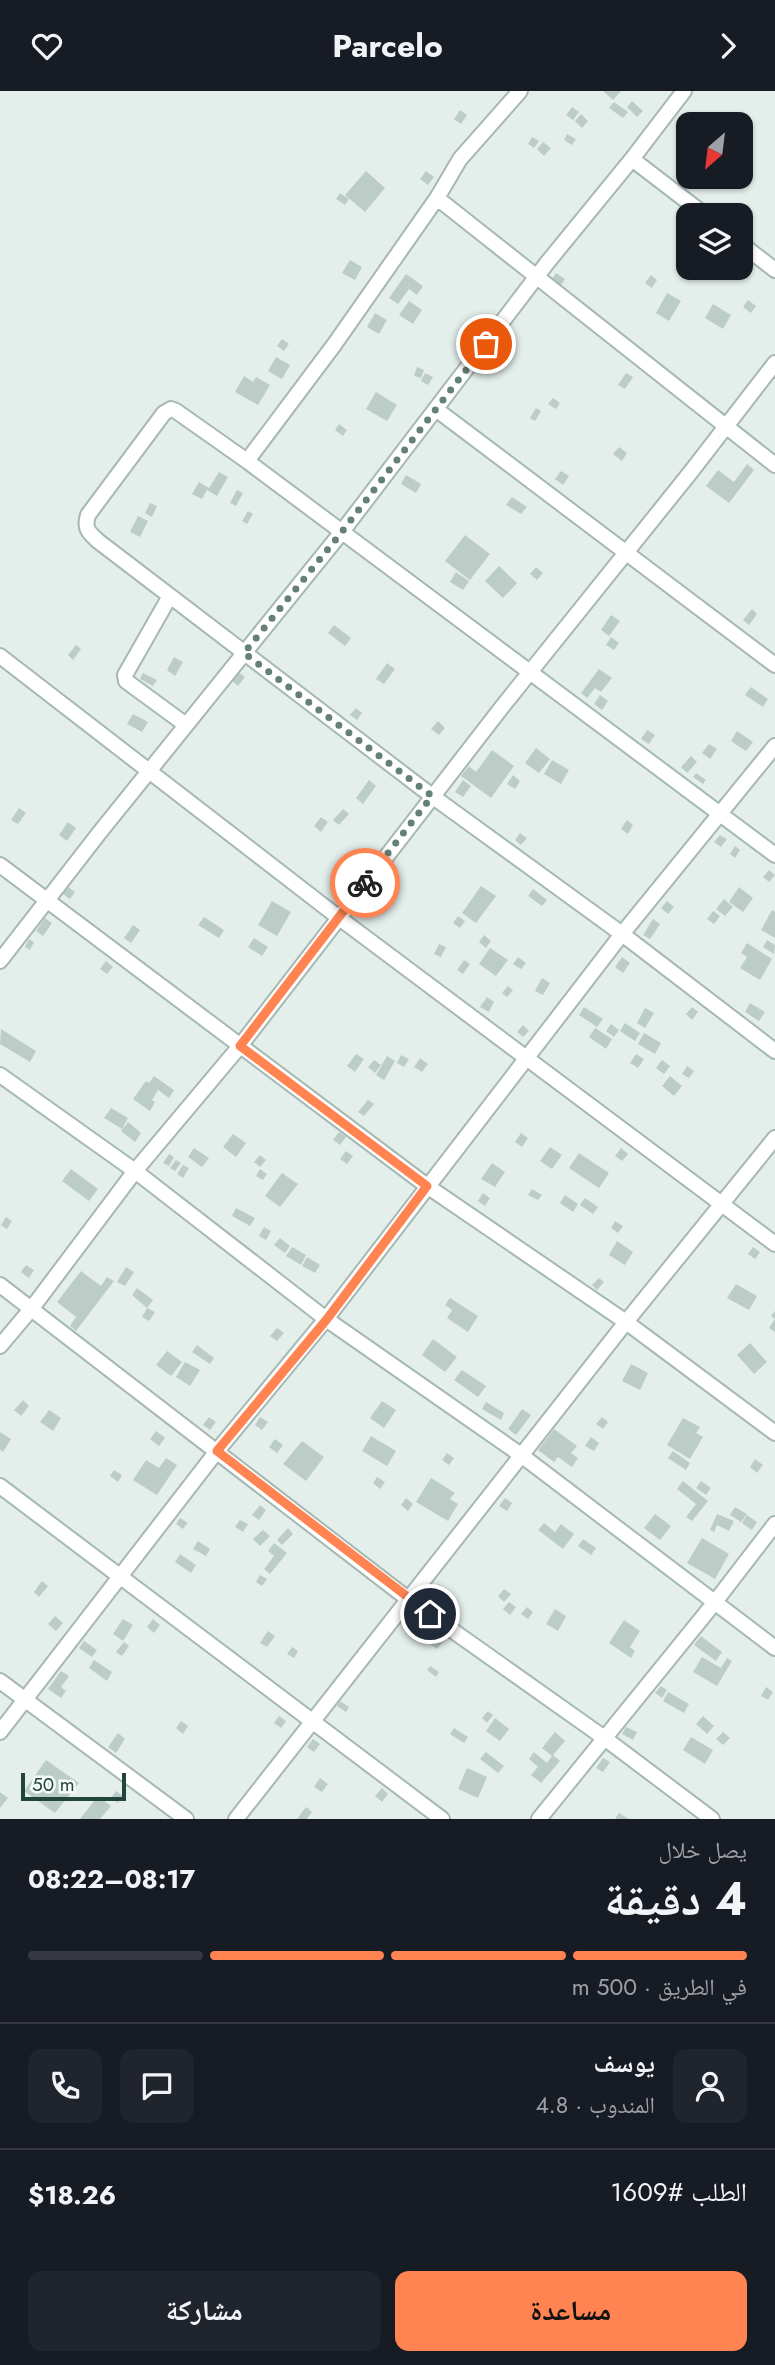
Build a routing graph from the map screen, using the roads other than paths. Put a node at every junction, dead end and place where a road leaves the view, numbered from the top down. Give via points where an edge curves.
1 (520, 91) edge
2 (684, 91) edge
3 (632, 159) junction
4 (437, 198) junction
5 (689, 203) edge
6 (753, 253) edge
7 (775, 270) edge
8 (536, 278) junction
9 (775, 363) edge
10 (437, 410) junction
11 (726, 428) junction
12 (247, 461) junction
13 (775, 465) edge
14 (341, 533) junction
15 (626, 553) junction
16 (170, 596) junction
17 (244, 653) junction
18 (0, 656) edge
19 (775, 665) edge
20 (530, 674) junction
21 (186, 725) junction
22 (775, 746) edge
23 (148, 772) junction
24 (432, 796) junction
25 (720, 814) junction
26 (775, 855) edge
27 (0, 865) edge
28 (46, 900) junction
29 (338, 917) junction
30 (622, 935) junction
31 (0, 961) edge
32 (240, 1046) junction
33 (775, 1051) edge
34 (527, 1059) junction
35 (0, 1075) edge
36 (775, 1138) edge
37 (135, 1171) junction
38 (427, 1186) junction
39 (722, 1205) junction
40 (775, 1244) edge
41 (0, 1285) edge
42 (32, 1308) junction
43 (327, 1319) junction
44 (626, 1322) junction
45 (0, 1346) edge
46 (775, 1433) edge
47 (217, 1451) junction
48 (521, 1455) junction
49 (0, 1486) edge
50 (775, 1524) edge
51 (120, 1577) junction
52 (408, 1599) junction
53 (715, 1602) junction
54 (775, 1648) edge
55 (0, 1681) edge
56 (25, 1700) junction
57 (312, 1722) junction
58 (0, 1732) edge
59 (603, 1737) junction
60 (186, 1819) edge
61 (236, 1819) edge
62 (442, 1819) edge
63 (539, 1819) edge
64 (712, 1819) edge

1 - 4 street via 460,159
2 - 3 street
3 - 5 street
3 - 8 street
4 - 8 street
4 - 12 street
6 - 7 street
8 - 10 street
8 - 11 street
9 - 11 street
10 - 14 street
10 - 15 street
11 - 13 street
11 - 15 street
12 - 14 street
12 - 16 street via 171,409 88,515 87,532
14 - 17 street
14 - 20 street
15 - 19 street
15 - 20 street
16 - 17 street
16 - 21 street via 125,681
17 - 21 street
17 - 24 street
18 - 23 street
20 - 24 street
20 - 25 street
21 - 23 street
22 - 25 street
23 - 28 street
23 - 29 street
24 - 29 street
24 - 30 street
25 - 26 street
25 - 30 street
27 - 28 street
28 - 31 street
28 - 32 street
29 - 32 street
29 - 34 street
30 - 33 street
30 - 34 street
32 - 37 street
32 - 38 street
34 - 38 street
34 - 39 street
35 - 37 street
36 - 39 street
37 - 42 street
37 - 43 street
38 - 43 street
38 - 44 street
39 - 40 street
39 - 44 street
41 - 42 street
42 - 45 street
42 - 47 street
43 - 47 street
43 - 48 street
44 - 46 street
44 - 48 street
47 - 51 street
47 - 52 street
48 - 52 street
48 - 53 street
49 - 51 street
50 - 53 street
51 - 56 street
51 - 57 street
52 - 57 street
52 - 59 street
53 - 54 street
53 - 59 street
55 - 56 street
56 - 58 street
56 - 60 street
57 - 61 street
57 - 62 street
59 - 63 street
59 - 64 street

